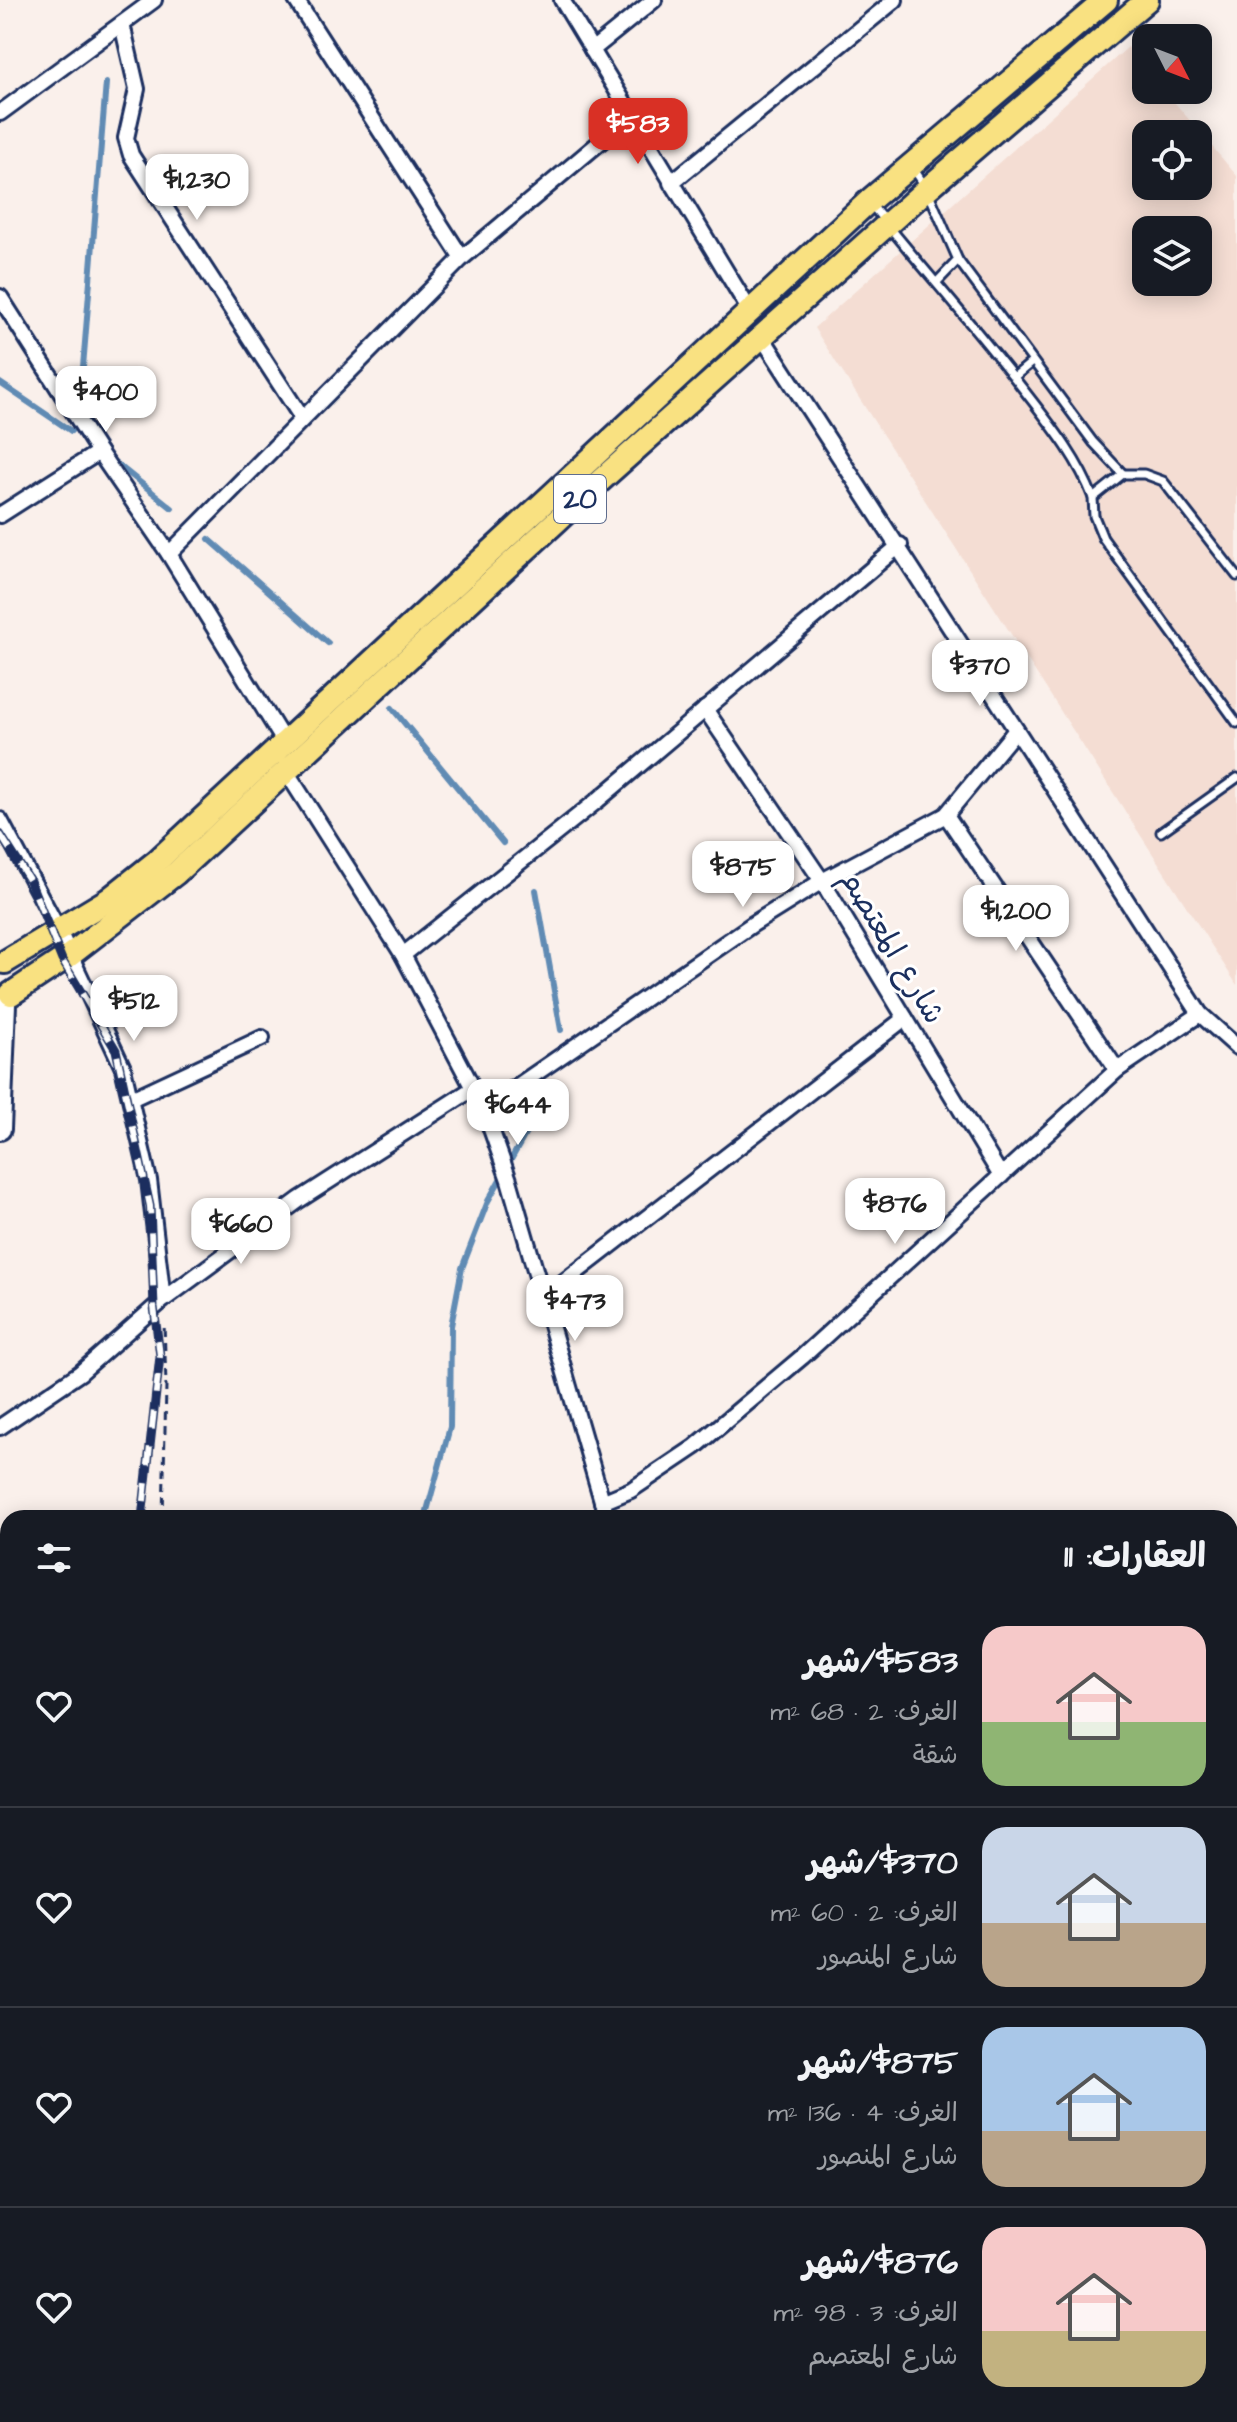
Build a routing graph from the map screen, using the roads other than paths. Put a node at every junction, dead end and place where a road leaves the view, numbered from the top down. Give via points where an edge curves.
1 (154, 0) edge
2 (296, 0) edge
3 (562, 0) edge
4 (654, 0) edge
5 (895, 0) edge
6 (1106, 0) edge
7 (1147, 0) edge
8 (122, 24) junction
9 (592, 50) junction
10 (0, 113) edge
11 (630, 117) junction
12 (911, 165) junction
13 (671, 183) junction
14 (927, 189) junction
15 (869, 201) junction
16 (887, 224) junction
17 (462, 258) junction
18 (958, 260) junction
19 (937, 282) junction
20 (0, 297) edge
21 (750, 311) junction
22 (762, 337) junction
23 (1032, 362) junction
24 (1014, 377) junction
25 (302, 418) junction
26 (99, 452) junction
27 (1123, 474) junction
28 (1093, 498) junction
29 (0, 515) edge
30 (900, 545) junction
31 (169, 554) junction
32 (1237, 576) edge
33 (705, 709) junction
34 (1237, 723) edge
35 (1016, 730) junction
36 (285, 743) junction
37 (286, 771) junction
38 (1237, 778) edge
39 (946, 815) junction
40 (0, 820) edge
41 (1161, 832) dead end
42 (822, 881) junction
43 (58, 929) junction
44 (70, 955) junction
45 (403, 955) junction
46 (2, 961) edge
47 (5, 1002) edge
48 (1200, 1014) junction
49 (905, 1018) junction
50 (262, 1038) dead end
51 (1237, 1047) edge
52 (1117, 1070) junction
53 (474, 1088) junction
54 (131, 1099) junction
55 (484, 1109) junction
56 (0, 1129) edge
57 (1001, 1176) junction
58 (543, 1298) junction
59 (163, 1300) junction
60 (0, 1427) edge
61 (602, 1502) junction
62 (604, 1510) edge

1 - 8 street
2 - 17 street
3 - 9 street
4 - 9 street
5 - 13 street
6 - 12 main road, 20
7 - 14 main road, 20
8 - 10 street
8 - 25 street via 137,89 126,138 131,155
9 - 11 street
11 - 13 street
11 - 17 street
12 - 14 lane
12 - 15 main road, 20
13 - 21 street
14 - 16 main road, 20
14 - 18 lane
15 - 16 lane
15 - 21 main road, 20
16 - 19 lane
16 - 22 main road, 20
17 - 25 street
18 - 19 lane
18 - 23 lane
19 - 24 lane
20 - 26 street
21 - 36 main road, 20
22 - 30 street
22 - 37 main road, 20
23 - 24 lane
23 - 27 lane
24 - 28 lane via 1081,466
25 - 31 street
26 - 29 street
26 - 31 street
27 - 28 lane
27 - 32 lane via 1163,481
28 - 34 lane via 1103,538
30 - 33 street
30 - 35 street
31 - 36 street
33 - 42 street, شارع المعتصم
33 - 45 street
35 - 39 street
35 - 48 street
36 - 43 main road, 20 via 157,861 108,900
37 - 44 main road, 20 via 176,873
37 - 45 street
38 - 41 lane
39 - 42 street
39 - 52 street
40 - 43 street
42 - 49 street, شارع المعتصم
42 - 55 street
43 - 44 street
43 - 46 main road, 20
44 - 47 main road, 20
44 - 54 street via 118,1053
45 - 53 street
46 - 47 main road, 20 via 13,977
47 - 56 main road
48 - 51 street
48 - 52 street
49 - 57 street, شارع المعتصم
49 - 58 street
50 - 54 street
52 - 57 street
53 - 55 street
53 - 59 street via 325,1182
54 - 59 street via 149,1180
55 - 58 street
57 - 61 street via 695,1447 631,1490
58 - 61 street
59 - 60 street via 80,1373
61 - 62 street

